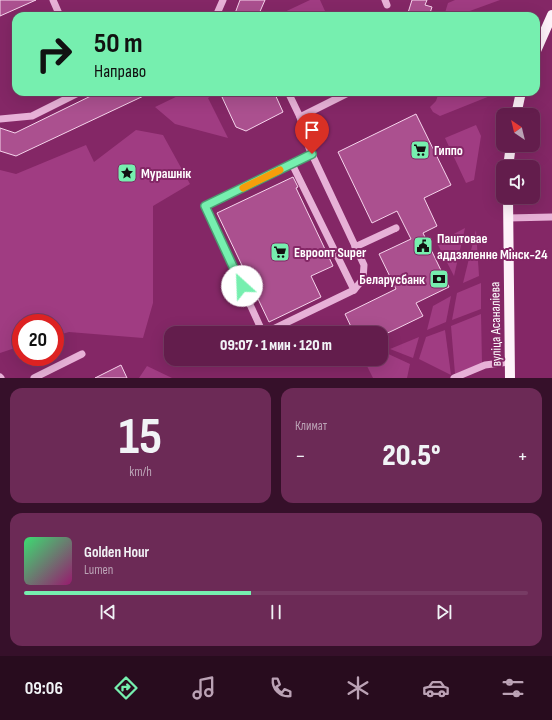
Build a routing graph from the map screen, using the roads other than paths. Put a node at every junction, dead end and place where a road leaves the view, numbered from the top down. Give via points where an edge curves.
1 (53, 0) edge
2 (223, 0) edge
3 (58, 12) edge
4 (218, 12) edge
5 (552, 15) edge
6 (540, 42) edge
7 (72, 96) edge
8 (290, 96) edge
9 (342, 96) edge
10 (520, 96) edge
11 (518, 108) edge
12 (300, 117) junction
13 (0, 119) edge
14 (312, 154) junction
15 (292, 164) junction
16 (508, 204) edge
17 (552, 217) edge
18 (508, 218) junction
19 (396, 228) dead end
20 (355, 247) junction
21 (354, 290) junction
22 (261, 326) edge
23 (279, 326) edge
24 (82, 354) dead end
25 (509, 362) junction
26 (464, 376) edge
27 (34, 378) edge
28 (454, 378) edge
29 (510, 378) edge

1 - 3 lane
2 - 4 lane
5 - 6 main road
7 - 13 lane via 32,116
8 - 12 lane
9 - 12 lane
10 - 11 main road
12 - 14 lane
14 - 15 lane
14 - 20 lane
15 - 21 lane
15 - 22 lane via 205,206
16 - 18 main road, вуліца Асаналіева
17 - 18 lane
18 - 25 main road, вуліца Асаналіева
19 - 20 lane
20 - 21 lane via 364,265 363,279
21 - 23 lane
24 - 27 lane
25 - 26 lane via 485,365
25 - 29 main road, вуліца Асаналіева
26 - 28 lane

